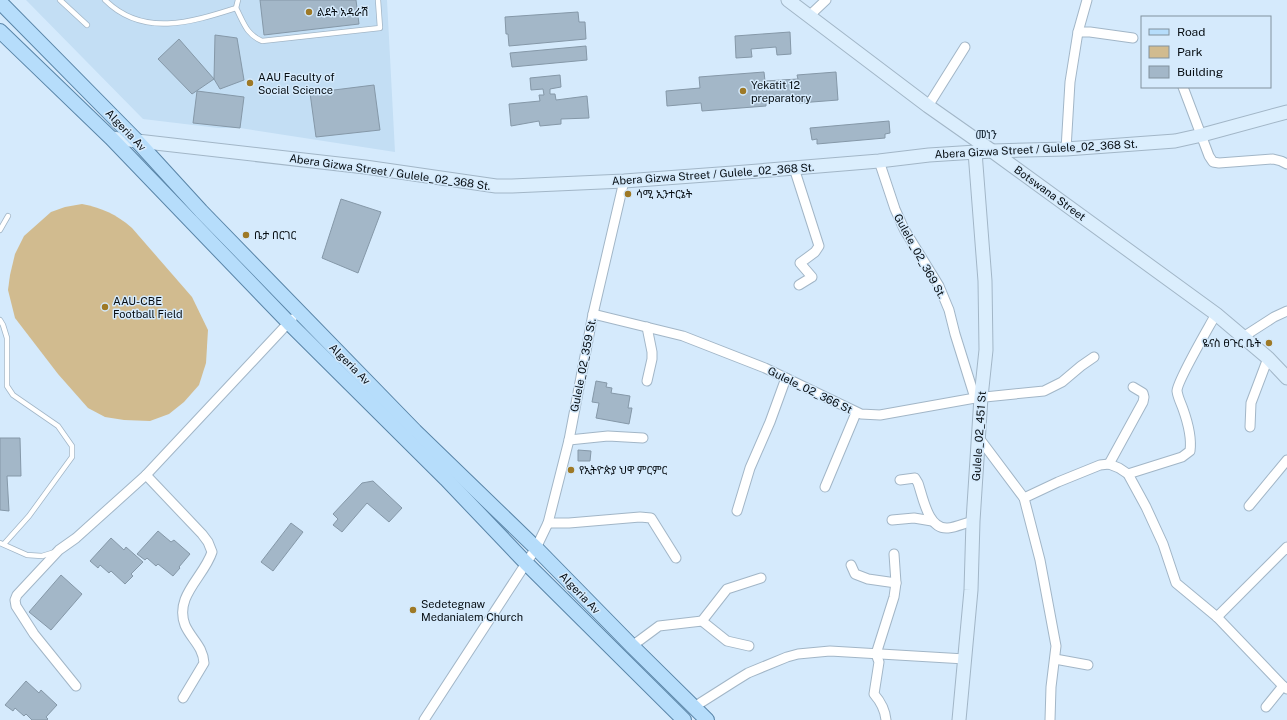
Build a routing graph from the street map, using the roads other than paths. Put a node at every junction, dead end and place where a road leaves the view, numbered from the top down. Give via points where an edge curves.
1 (60, 0) edge
2 (106, 0) edge
3 (238, 0) edge
4 (378, 0) edge
5 (788, 0) edge
6 (826, 0) edge
7 (1086, 0) edge
8 (0, 2) edge
9 (236, 8) junction
10 (809, 16) junction
11 (87, 25) dead end
12 (0, 31) edge
13 (1078, 32) junction
14 (1133, 38) dead end
15 (965, 47) dead end
16 (1183, 88) edge
17 (928, 106) junction
18 (1287, 112) edge
19 (1202, 135) junction
20 (111, 138) junction
21 (137, 141) junction
22 (1066, 149) junction
23 (992, 151) junction
24 (974, 152) junction
25 (879, 161) junction
26 (1287, 164) edge
27 (794, 168) junction
28 (624, 181) junction
29 (8, 216) dead end
30 (0, 230) edge
31 (799, 285) dead end
32 (1287, 311) edge
33 (298, 312) junction
34 (593, 314) junction
35 (1216, 314) junction
36 (0, 320) edge
37 (289, 323) junction
38 (647, 327) junction
39 (1243, 337) junction
40 (1094, 357) dead end
41 (1268, 358) junction
42 (786, 378) junction
43 (1287, 378) edge
44 (647, 381) dead end
45 (1133, 387) dead end
46 (978, 398) junction
47 (856, 413) junction
48 (1250, 427) dead end
49 (643, 438) dead end
50 (979, 438) junction
51 (569, 440) junction
52 (1287, 460) edge
53 (1109, 464) junction
54 (1128, 474) junction
55 (146, 475) junction
56 (900, 480) dead end
57 (825, 487) dead end
58 (1024, 498) junction
59 (1249, 506) dead end
60 (737, 511) dead end
61 (892, 520) dead end
62 (932, 521) junction
63 (973, 521) junction
64 (548, 523) junction
65 (2, 543) edge
66 (1287, 547) edge
67 (536, 548) junction
68 (58, 550) junction
69 (894, 554) dead end
70 (676, 558) dead end
71 (526, 563) junction
72 (851, 565) dead end
73 (761, 578) dead end
74 (896, 583) junction
75 (1217, 617) junction
76 (702, 621) junction
77 (632, 646) junction
78 (749, 646) dead end
79 (876, 654) junction
80 (965, 659) junction
81 (1055, 659) junction
82 (1088, 665) dead end
83 (76, 686) dead end
84 (1285, 687) edge
85 (183, 698) dead end
86 (694, 707) junction
87 (1266, 707) dead end
88 (424, 720) edge
89 (684, 720) edge
90 (707, 720) edge
91 (886, 720) edge
92 (959, 720) edge
93 (1050, 720) edge

1 - 11 lane
2 - 9 lane via 114,9 126,16 148,23 176,24
3 - 9 lane
4 - 9 lane via 380,28 262,41 248,31
5 - 10 main road, Botswana Street
6 - 10 street
7 - 13 street
8 - 21 main road, Algeria Av
10 - 17 main road, Botswana Street
12 - 20 main road, Algeria Av
13 - 14 street
13 - 22 street via 1070,82
15 - 17 street
16 - 19 street
17 - 23 main road, Botswana Street
18 - 19 main road, Abera Gizwa Street / Gulele_02_368 St.
19 - 22 main road, Abera Gizwa Street / Gulele_02_368 St. via 1175,141
19 - 26 street via 1213,162 1273,159
20 - 21 main road, Abera Gizwa Street / Gulele_02_368 St.
20 - 37 main road, Algeria Av
21 - 28 main road, Abera Gizwa Street / Gulele_02_368 St. via 366,167 496,186
21 - 33 main road, Algeria Av
22 - 23 main road, Abera Gizwa Street / Gulele_02_368 St.
23 - 24 main road, Abera Gizwa Street / Gulele_02_368 St.
23 - 35 main road, Botswana Street
24 - 25 main road, Abera Gizwa Street / Gulele_02_368 St.
24 - 46 main road, Gulele_02_451 St via 986,281 986,350
25 - 27 main road, Abera Gizwa Street / Gulele_02_368 St.
25 - 46 street, Gulele_02_369 St. via 904,230 939,286
27 - 28 main road, Abera Gizwa Street / Gulele_02_368 St.
27 - 31 street via 819,246 800,263 812,277
28 - 34 street, Gulele_02_359 St.
29 - 30 lane
32 - 39 street
33 - 37 street
33 - 67 main road, Algeria Av via 415,431
34 - 38 street, Gulele_02_366 St
34 - 51 street, Gulele_02_359 St.
35 - 39 main road, Botswana Street
35 - 54 street via 1177,390 1189,425 1190,451 1182,457
36 - 65 lane via 7,338 7,386 13,395 58,426 72,446 72,457 29,516
37 - 55 street
37 - 71 main road, Algeria Av via 446,479
38 - 42 street, Gulele_02_366 St via 683,336
38 - 44 street via 652,352
39 - 41 main road, Botswana Street
40 - 46 street, Gulele_02_366 St via 1062,382 1044,391
41 - 43 main road, Botswana Street
41 - 48 street via 1250,403
42 - 47 street, Gulele_02_366 St
42 - 60 street via 750,468
45 - 53 street via 1142,394 1142,402
46 - 47 street, Gulele_02_366 St via 880,415
46 - 50 main road, Gulele_02_451 St
47 - 57 street
49 - 51 street via 608,436
50 - 58 street
50 - 63 main road, Gulele_02_451 St
51 - 64 street, Gulele_02_359 St.
52 - 59 street
53 - 54 street
53 - 58 street via 1100,465
54 - 75 street via 1160,538 1176,583
55 - 68 street via 76,538
55 - 85 street via 202,534 212,552 183,602 182,612 186,626 200,646 204,657 204,663
56 - 62 street via 915,478
58 - 81 street via 1040,560 1056,646
61 - 62 street via 914,518
62 - 63 street via 946,528
63 - 80 main road, Gulele_02_451 St
64 - 67 street, Gulele_02_359 St.
64 - 70 street via 651,518
65 - 68 lane via 27,555 42,556
66 - 75 street
67 - 71 street, Gulele_02_359 St.
67 - 77 main road, Algeria Av
68 - 83 street via 15,600 16,606 34,634
69 - 74 street
71 - 88 street, Gulele_02_359 St.
71 - 89 main road, Algeria Av
72 - 74 street via 855,574 868,579
73 - 76 street via 727,589
74 - 79 street
75 - 84 street
76 - 77 street via 659,626
76 - 78 street via 727,641
77 - 86 main road, Algeria Av
79 - 80 street
79 - 86 street via 830,651 787,657 735,681
79 - 91 street via 879,662 874,694 880,701
80 - 92 main road, Gulele_02_451 St
81 - 82 street
81 - 93 street
84 - 87 street
86 - 90 main road, Algeria Av

